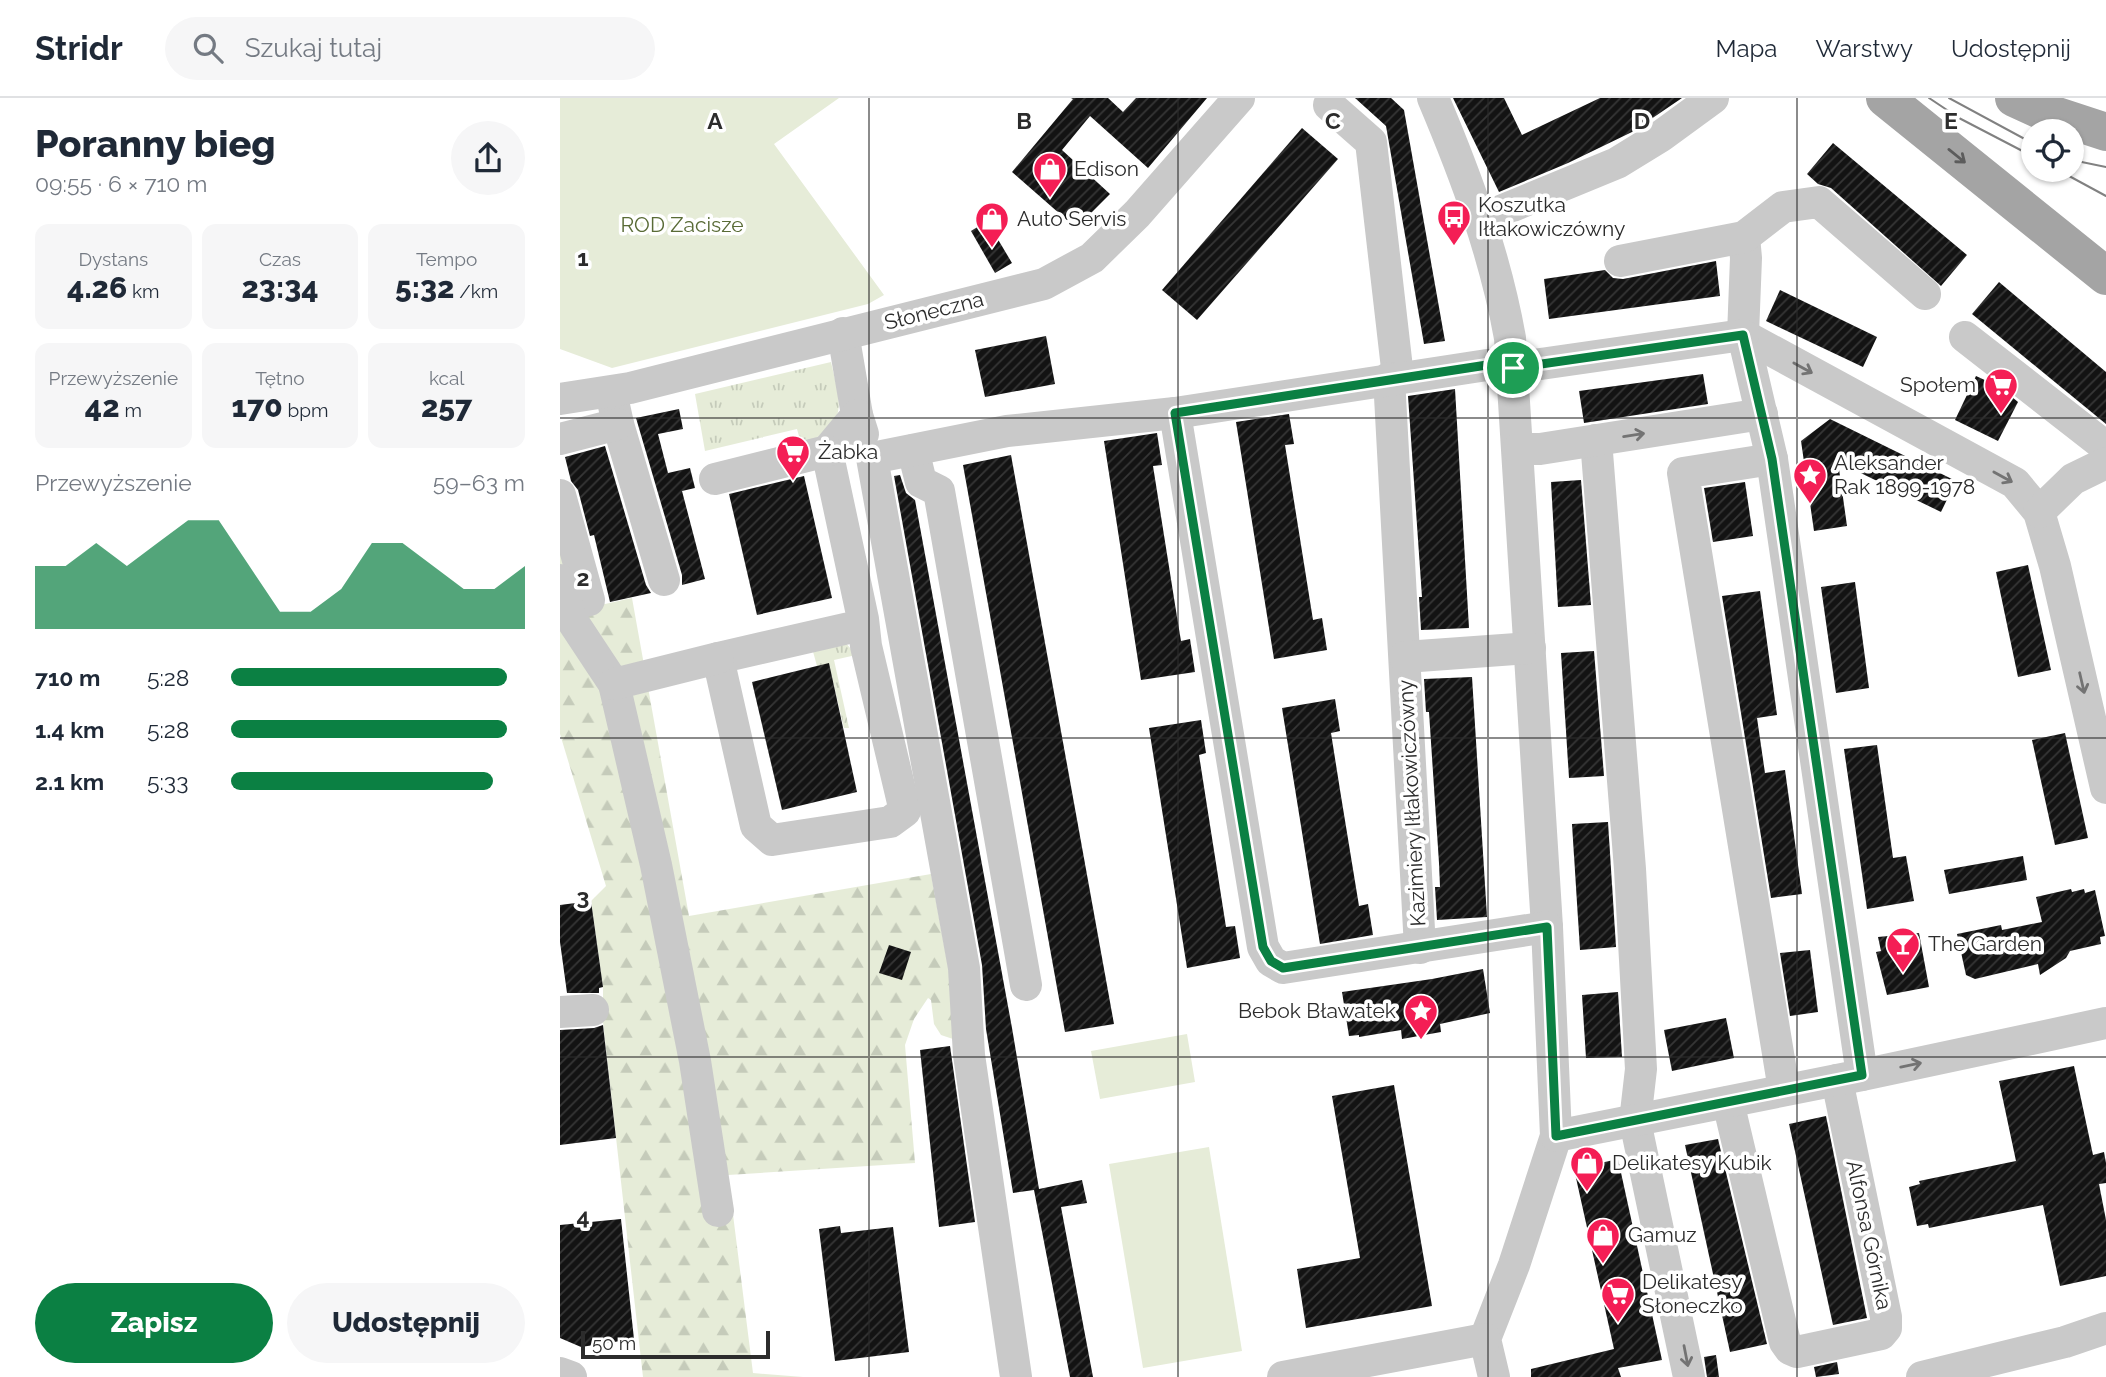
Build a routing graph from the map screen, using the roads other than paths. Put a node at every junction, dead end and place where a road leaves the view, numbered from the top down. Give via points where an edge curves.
1 (1239, 98) edge
2 (1433, 98) edge
3 (1713, 98) edge
4 (1885, 98) edge
5 (2014, 98) edge
6 (1329, 105) dead end
7 (2106, 132) edge
8 (1481, 219) junction
9 (1744, 237) junction
10 (1620, 261) dead end
11 (2106, 276) edge
12 (1925, 294) dead end
13 (843, 333) junction
14 (1743, 335) junction
15 (1965, 337) dead end
16 (1513, 368) junction
17 (1394, 378) junction
18 (611, 391) junction
19 (560, 400) edge
20 (1175, 413) junction
21 (1762, 414) junction
22 (857, 415) junction
23 (618, 424) junction
24 (560, 439) edge
25 (1596, 440) junction
26 (928, 446) junction
27 (2106, 447) edge
28 (1518, 449) junction
29 (827, 451) junction
30 (872, 458) junction
31 (1772, 459) junction
32 (2106, 463) edge
33 (715, 479) dead end
34 (560, 495) edge
35 (2039, 512) junction
36 (664, 580) dead end
37 (564, 593) edge
38 (862, 625) junction
39 (1530, 648) junction
40 (1405, 657) junction
41 (718, 658) junction
42 (614, 684) junction
43 (2106, 788) edge
44 (1547, 927) junction
45 (1420, 948) junction
46 (1026, 985) dead end
47 (593, 1010) dead end
48 (560, 1012) edge
49 (2106, 1023) edge
50 (1850, 1078) junction
51 (1784, 1090) junction
52 (1728, 1102) junction
53 (1635, 1121) junction
54 (1556, 1136) junction
55 (718, 1211) dead end
56 (2106, 1328) edge
57 (1485, 1339) junction
58 (1366, 1369) edge
59 (560, 1373) edge
60 (571, 1377) edge
61 (1016, 1377) edge
62 (1283, 1377) edge
63 (1494, 1377) edge
64 (1689, 1377) edge
65 (1922, 1377) edge

1 - 13 street, Słoneczna via 1137,214 1091,258 1044,284
2 - 8 street
3 - 8 street via 1617,163
4 -> 11 main road
5 - 7 main road
6 - 17 street, Kazimiery Iłłakowiczówny via 1371,142
8 - 16 street via 1502,294
9 - 10 street
9 - 12 street via 1783,207 1819,202
9 - 14 street
13 - 18 street, Słoneczna
13 - 22 street
14 - 16 street
14 - 21 street
14 -> 35 street via 2015,483
15 - 27 street
16 - 17 street via 1487,365
16 - 28 street
17 - 20 street
17 - 40 street, Kazimiery Iłłakowiczówny
18 - 19 street, Słoneczna
18 - 23 street
20 - 26 street via 1007,431
20 - 45 street, Kazimiery Iłłakowiczówny via 1263,947 1271,961 1283,968
25 -> 21 street
21 - 31 street
22 - 29 street
22 - 30 street
23 - 24 street
23 - 36 street
25 - 28 street
25 - 53 street via 1641,1069
26 - 30 street
26 - 46 street via 922,482 939,491
28 - 39 street
29 - 33 street
29 - 38 street
30 - 61 street via 964,968 969,1055
31 - 50 street
31 - 51 street via 1683,473
32 - 35 street via 2073,479
34 - 37 street via 589,600
35 -> 43 street
37 - 42 street via 571,619
38 - 41 street
38 - 41 street via 905,811 890,822 772,840 756,826
39 - 40 street, Kazimiery Iłłakowiczówny
39 - 44 street
40 - 45 street, Kazimiery Iłłakowiczówny
41 - 42 street
42 - 55 street via 667,917
44 - 45 street, Kazimiery Iłłakowiczówny
44 - 54 street
47 - 48 street
50 -> 49 street
50 - 51 street
50 - 52 street, Alfonsa Górnika via 1886,1328 1881,1334 1797,1352 1785,1342
51 - 52 street
52 - 53 street
53 - 54 street
53 -> 64 street
54 - 57 street
56 - 65 street
57 - 58 street
57 - 63 street
58 - 62 street
59 - 60 street

